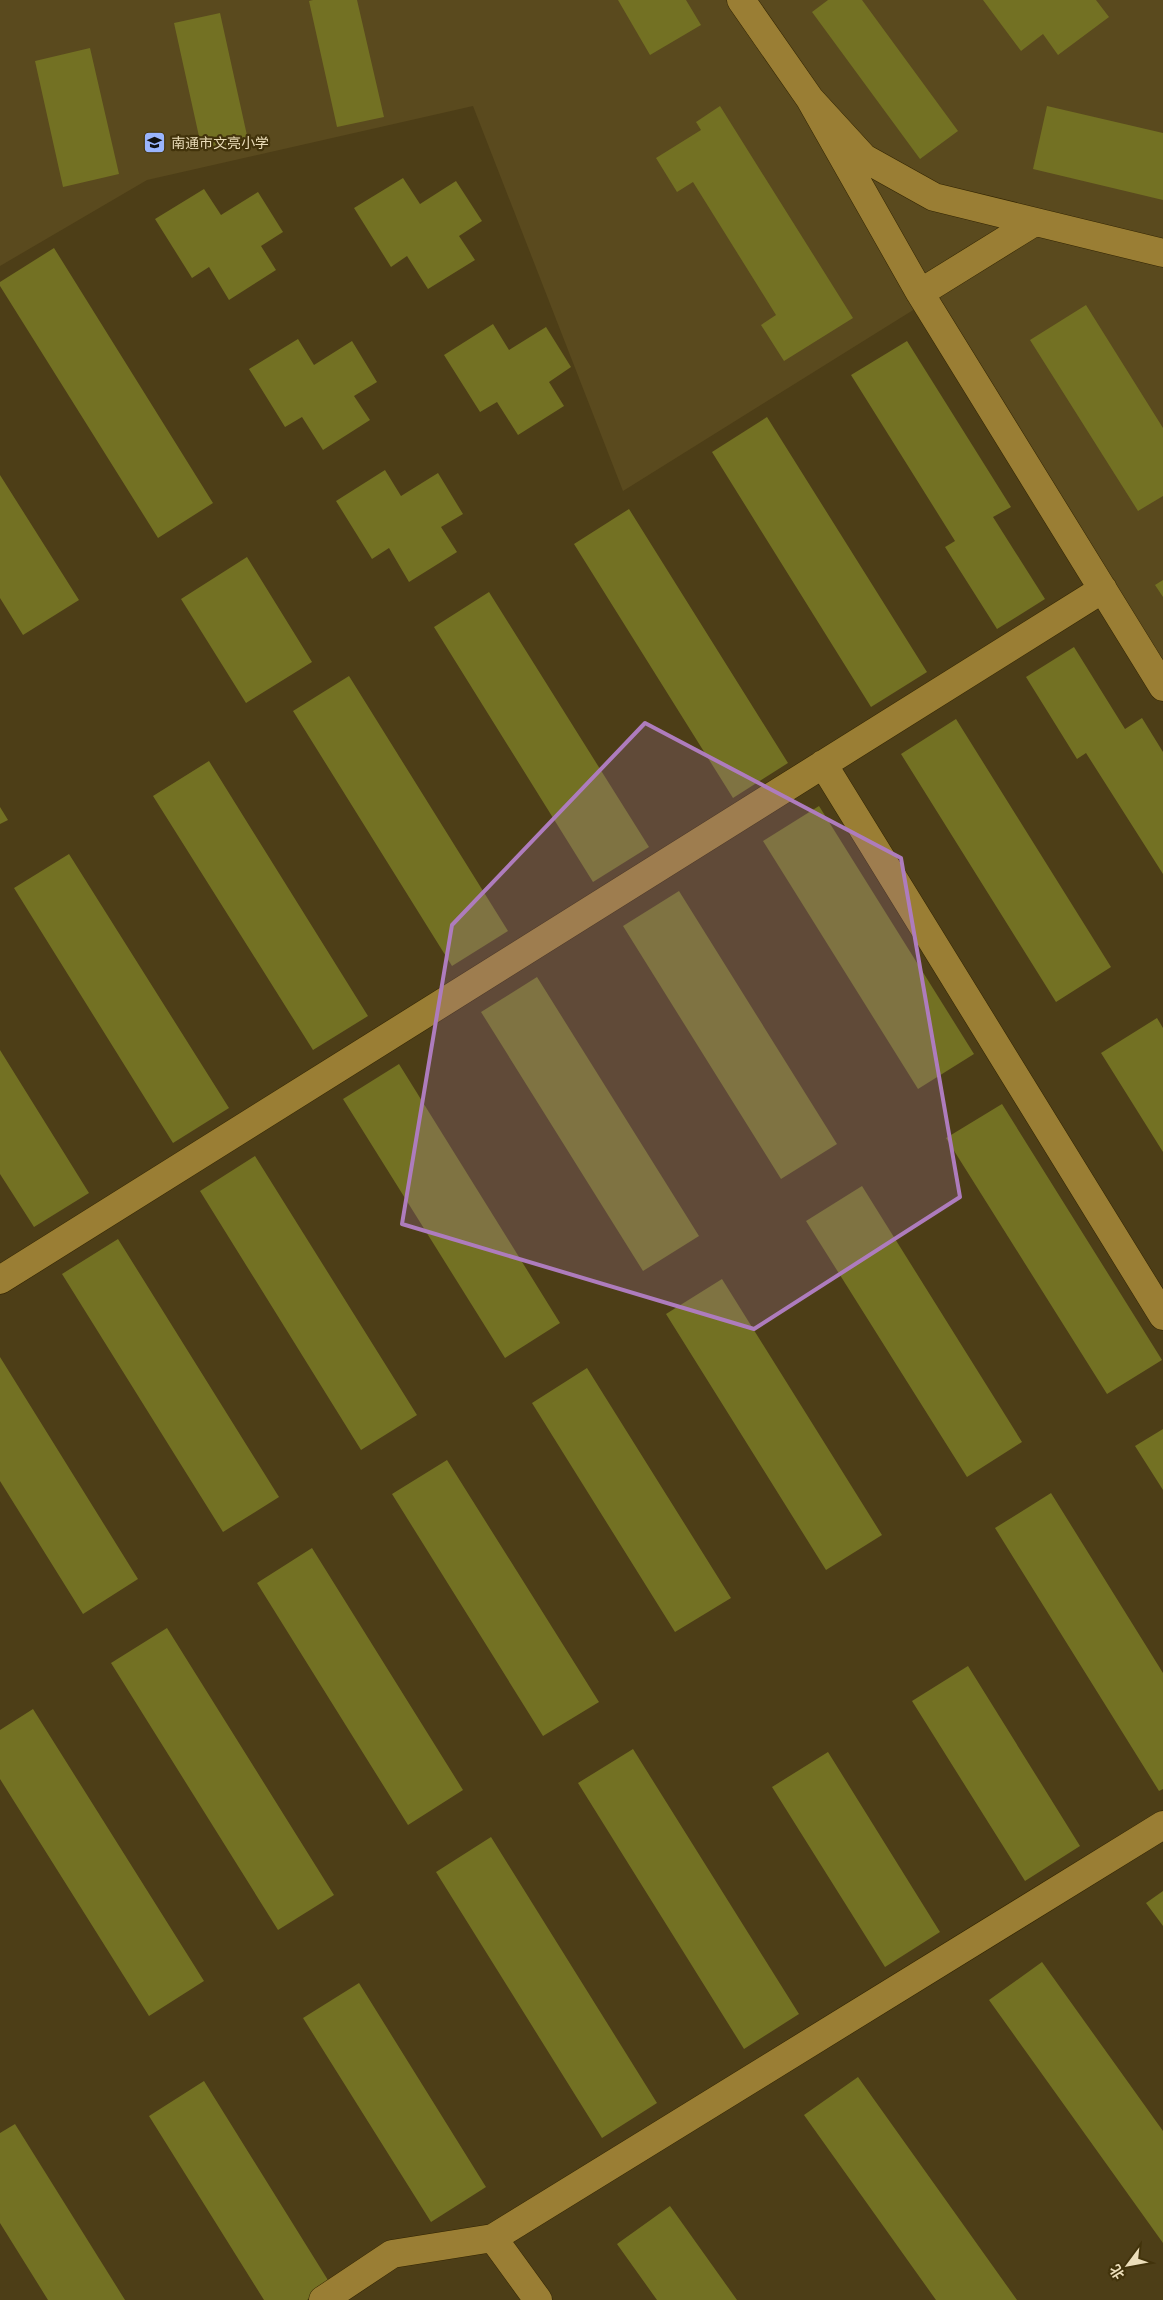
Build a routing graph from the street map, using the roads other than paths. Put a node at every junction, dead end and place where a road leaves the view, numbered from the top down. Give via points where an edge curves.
1 (741, 0) edge
2 (810, 99) junction
3 (1033, 223) junction
4 (1163, 253) edge
5 (920, 293) junction
6 (1103, 589) junction
7 (1163, 686) edge
8 (823, 764) junction
9 (0, 1280) edge
10 (1163, 1316) edge
11 (1163, 1825) edge
12 (493, 2238) junction
13 (323, 2300) edge
14 (538, 2300) edge

1 - 2 street
2 - 3 street via 864,158 934,197
2 - 5 street
3 - 4 street
3 - 5 street
5 - 6 street
6 - 7 street
6 - 8 street
8 - 9 street
8 - 10 street
11 - 12 street
12 - 13 street via 392,2254
12 - 14 street

